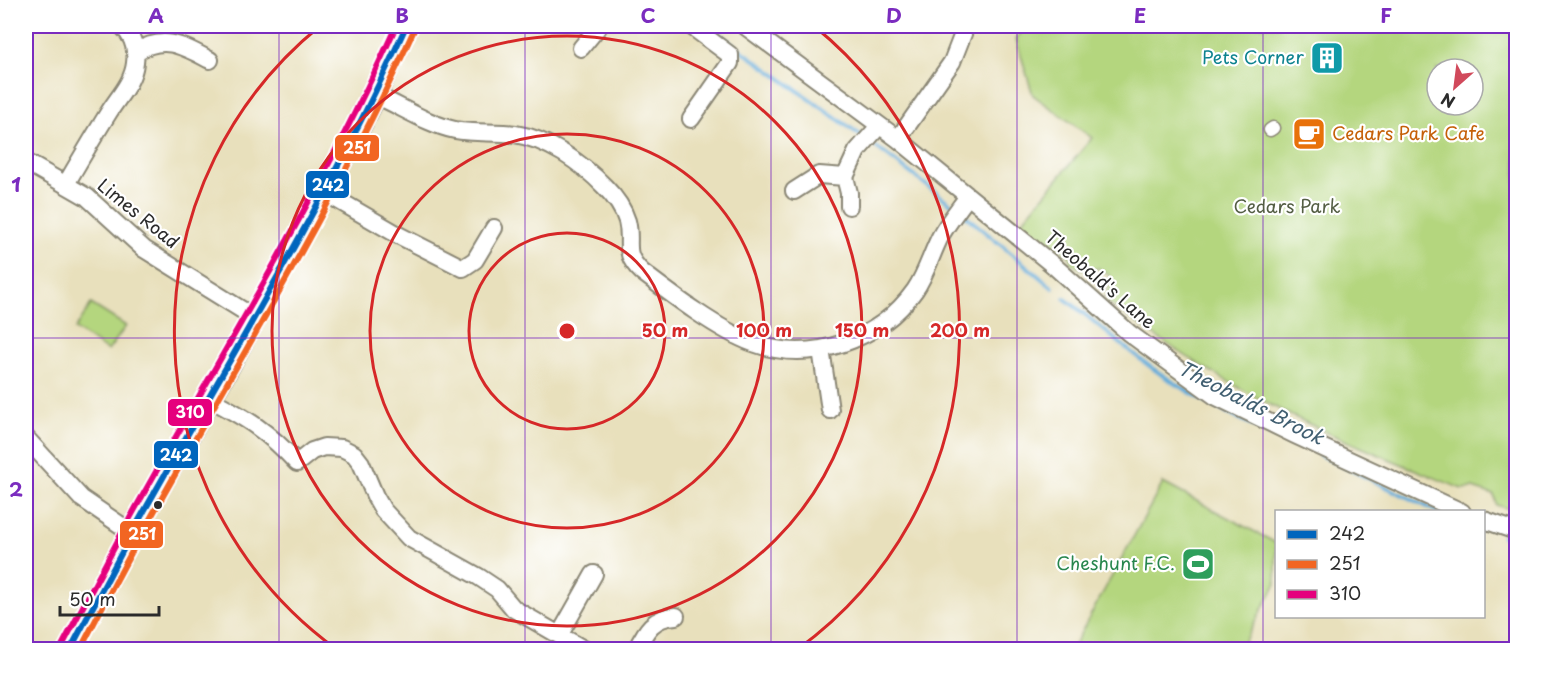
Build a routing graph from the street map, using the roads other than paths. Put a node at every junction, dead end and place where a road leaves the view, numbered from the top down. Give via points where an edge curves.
1 (122, 26) edge
2 (406, 26) edge
3 (599, 26) edge
4 (691, 26) edge
5 (745, 26) edge
6 (966, 26) edge
7 (581, 48) dead end
8 (136, 52) junction
9 (210, 60) dead end
10 (375, 94) junction
11 (691, 119) dead end
12 (872, 136) junction
13 (898, 139) junction
14 (26, 162) edge
15 (845, 177) junction
16 (66, 184) junction
17 (794, 191) dead end
18 (324, 192) junction
19 (849, 206) dead end
20 (961, 206) junction
21 (494, 228) dead end
22 (255, 318) junction
23 (821, 349) junction
24 (210, 399) junction
25 (830, 410) dead end
26 (26, 438) edge
27 (1458, 510) edge
28 (1485, 520) edge
29 (1516, 531) edge
30 (132, 532) junction
31 (594, 574) dead end
32 (676, 616) dead end
33 (560, 634) junction
34 (70, 650) edge
35 (585, 650) edge
36 (636, 650) edge

1 - 8 street via 133,39
2 - 10 main road
3 - 7 street
4 - 11 street via 723,48 730,55 730,63
5 - 12 street, Theobald's Lane
6 - 13 street via 952,62
8 - 9 street via 154,42 171,42
8 - 16 street via 130,82
10 - 18 main road
10 - 23 street via 456,130 515,134 548,145 591,174 616,200 627,222 628,252 653,281 753,343 783,349
12 - 13 street, Theobald's Lane
12 - 15 street via 858,151
13 - 20 street, Theobald's Lane
14 - 16 street, Limes Road
15 - 17 street via 819,175
15 - 19 street
16 - 22 street, Limes Road via 87,197 144,249
18 - 21 street via 464,268 474,260
18 - 22 main road
20 - 23 street via 940,237 923,277 898,310 863,335
20 - 27 street, Theobald's Lane via 1053,264 1129,333 1215,396
22 - 24 main road
23 - 25 street
24 - 30 main road
24 - 33 street via 249,419 297,463 324,447 342,448 354,454 383,510 409,538 479,577 497,589 514,609
26 - 30 street via 81,498
28 - 29 street
30 - 34 main road
31 - 33 street
32 - 36 street via 657,620
33 - 35 street

